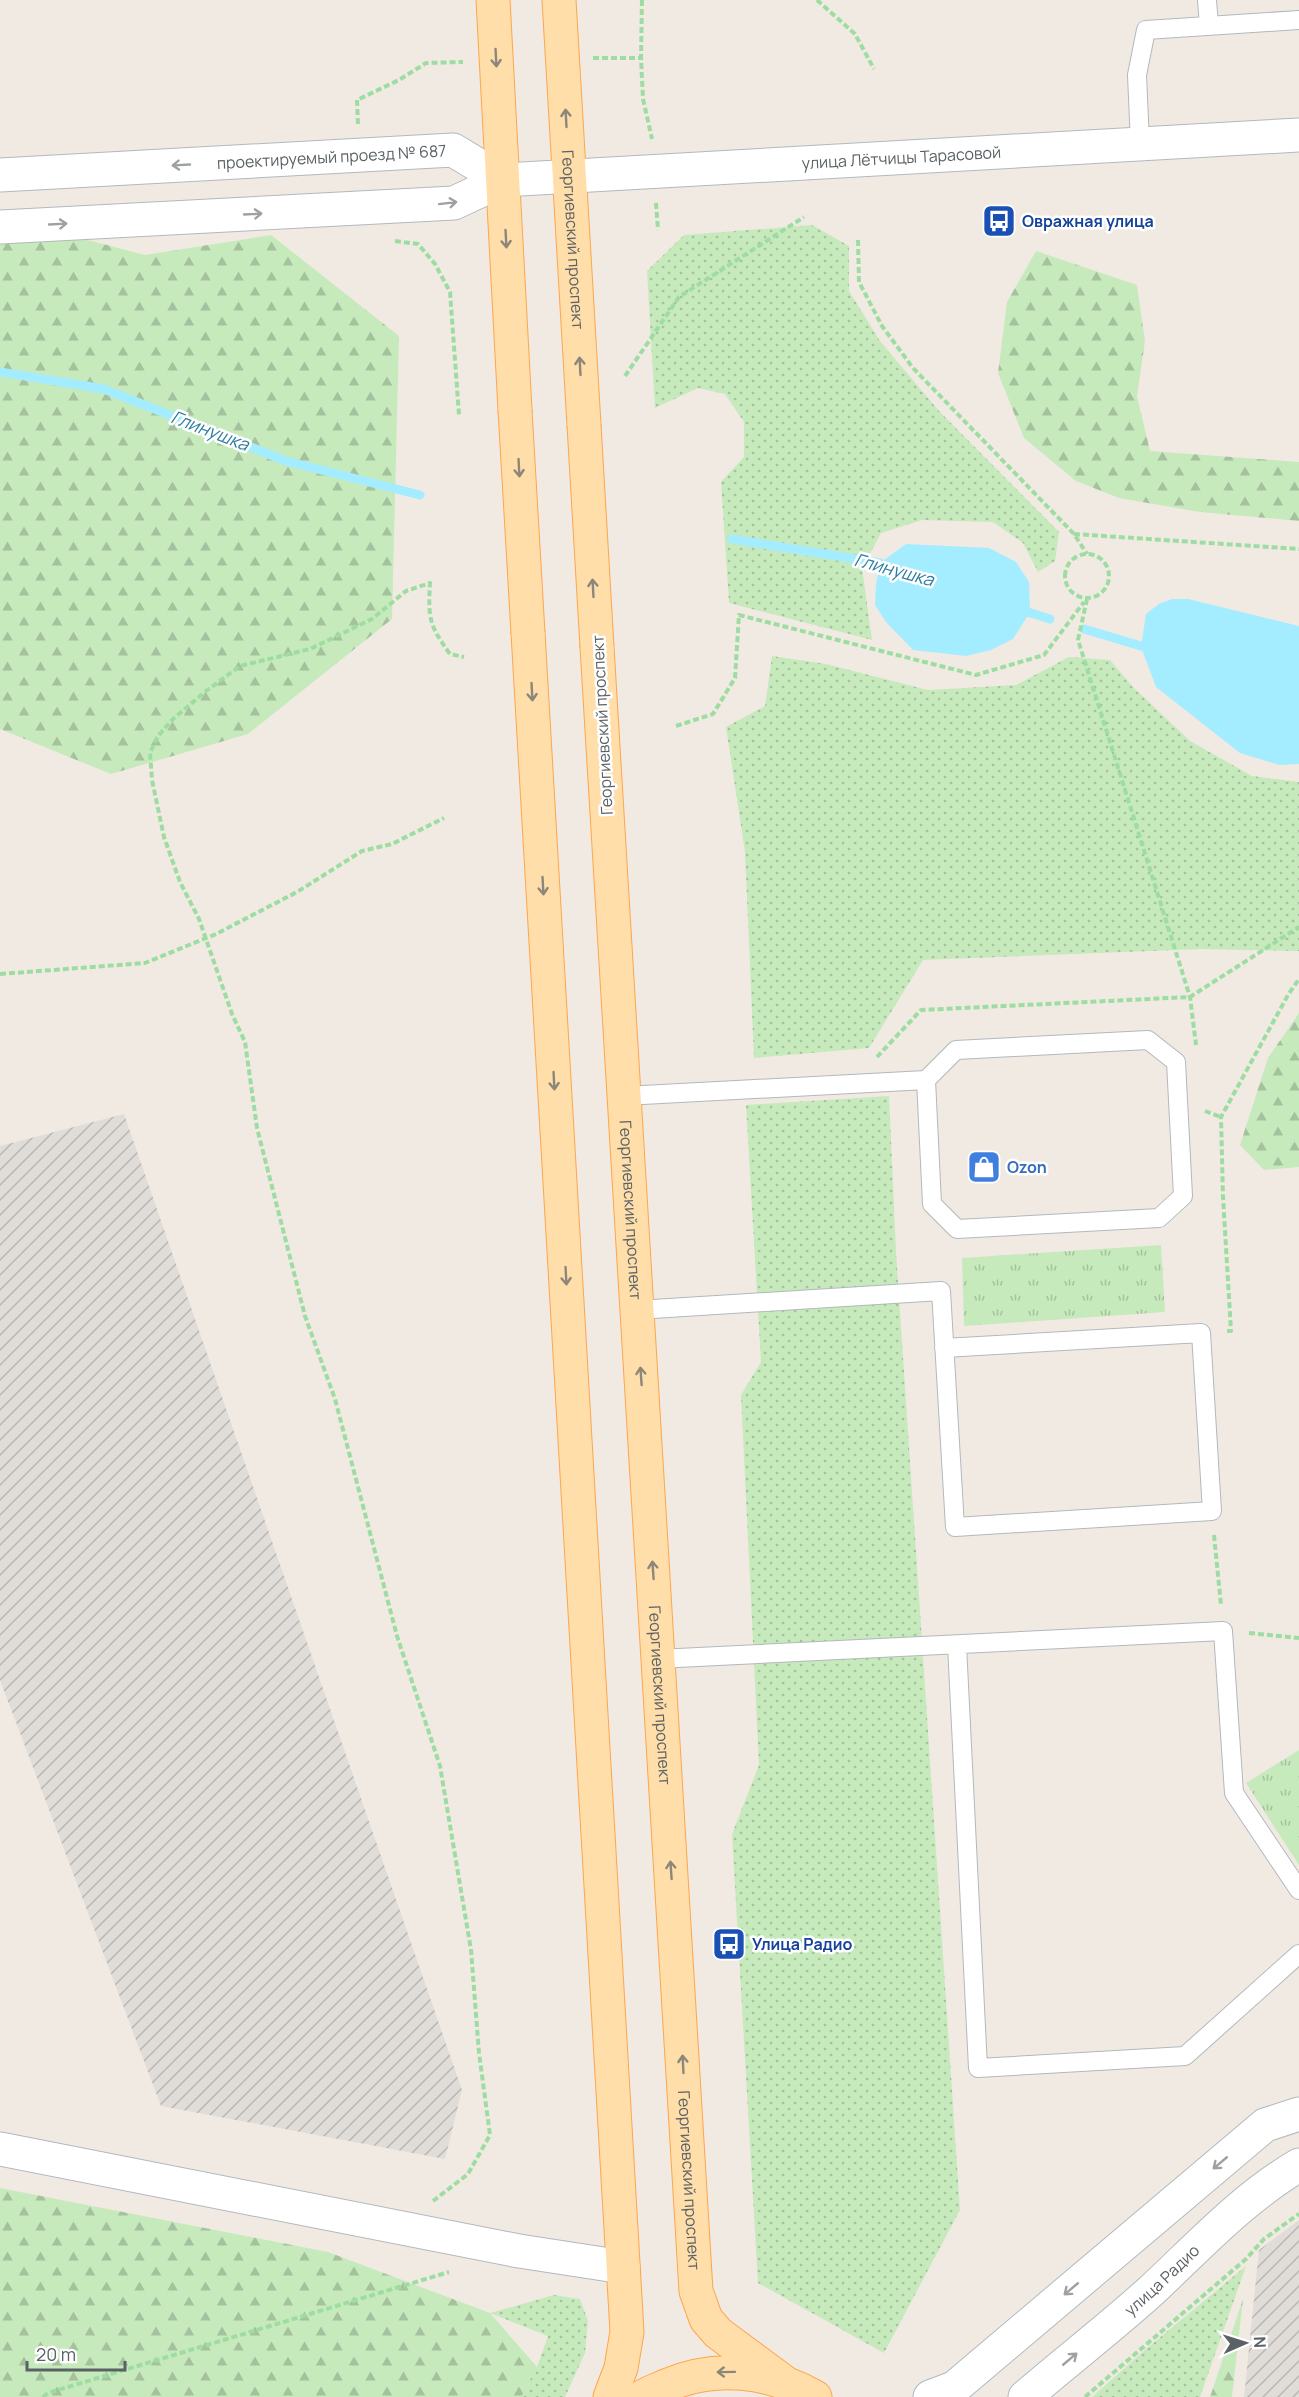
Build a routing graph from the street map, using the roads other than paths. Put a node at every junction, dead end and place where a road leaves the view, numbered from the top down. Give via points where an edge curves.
1 (493, 0) edge
2 (559, 0) edge
3 (1207, 0) edge
4 (1299, 20) edge
5 (1209, 26) junction
6 (1299, 135) edge
7 (1140, 144) junction
8 (0, 175) edge
9 (569, 176) junction
10 (503, 180) junction
11 (0, 227) edge
12 (926, 1080) junction
13 (624, 1096) junction
14 (637, 1310) junction
15 (944, 1348) junction
16 (957, 1645) junction
17 (658, 1659) junction
18 (1299, 1890) edge
19 (1299, 1954) edge
20 (1299, 2114) edge
21 (0, 2149) edge
22 (1299, 2165) edge
23 (624, 2267) junction
24 (783, 2381) junction
25 (610, 2397) edge
26 (642, 2397) edge
27 (815, 2397) edge
28 (930, 2397) edge
29 (1025, 2397) edge

1 -> 10 main road
9 -> 2 main road, Георгиевский проспект
3 - 5 lane
4 - 5 lane
5 - 7 lane via 1146,30 1137,75
6 - 7 street, улица Лётчицы Тарасовой
7 - 9 street, улица Лётчицы Тарасовой
10 -> 8 street, проектируемый проезд № 687 via 453,150
9 - 10 street, улица Лётчицы Тарасовой
13 -> 9 main road, Георгиевский проспект, bridge
11 -> 10 street via 454,203
10 -> 23 main road, bridge
12 - 12 lane via 956,1050 1148,1040 1176,1062 1184,1197 1159,1218 957,1229 932,1204
12 - 13 lane
13 - 14 main road, Георгиевский проспект
14 - 15 lane via 941,1291
17 -> 14 main road, Георгиевский проспект
15 - 15 lane via 1201,1333 1212,1511 956,1527
16 - 17 lane
16 - 18 lane via 1223,1631 1234,1793
16 - 19 lane via 978,2068 1185,2056
24 -> 17 main road, Георгиевский проспект via 718,2333 706,2319 696,2291
20 -> 28 street via 1265,2125 954,2388
21 - 23 street via 519,2251
29 -> 22 street, улица Радио via 1271,2182
23 - 25 main road via 626,2350
24 -> 26 main road via 736,2372 710,2373
24 - 27 main road

